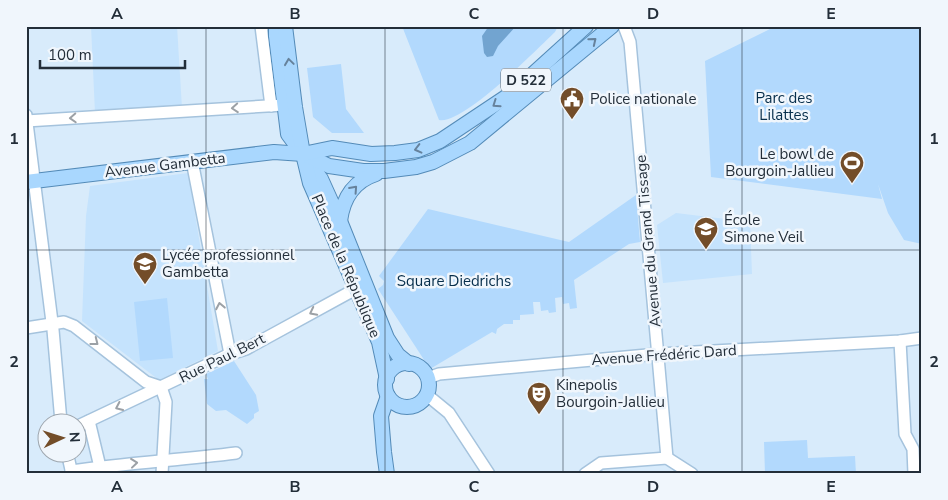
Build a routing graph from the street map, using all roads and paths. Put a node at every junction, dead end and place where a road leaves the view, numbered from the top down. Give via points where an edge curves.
1 (263, 26) edge
2 (276, 26) edge
3 (285, 26) edge
4 (586, 26) edge
5 (612, 26) edge
6 (624, 26) edge
7 (277, 106) junction
8 (26, 115) edge
9 (27, 121) edge
10 (303, 154) junction
11 (192, 162) junction
12 (384, 172) junction
13 (31, 181) edge
14 (340, 221) junction
15 (360, 287) junction
16 (52, 323) junction
17 (26, 328) edge
18 (922, 338) edge
19 (900, 341) junction
20 (230, 354) junction
21 (658, 354) junction
22 (409, 364) junction
23 (428, 378) junction
24 (387, 379) junction
25 (161, 387) junction
26 (427, 395) junction
27 (393, 400) junction
28 (60, 412) edge
29 (89, 421) joint
30 (917, 448) edge
31 (236, 452) dead end
32 (667, 458) junction
33 (163, 461) junction
34 (100, 467) junction
35 (72, 472) edge
36 (162, 474) edge
37 (387, 474) edge
38 (489, 474) edge
39 (584, 474) edge
40 (692, 474) edge
41 (914, 474) edge

1 - 7 street
2 - 7 main road, Place de la République
10 -> 3 main road, Place de la République
4 -> 10 main road, D 522 via 512,93 440,141 418,150 395,153 371,154 332,148
12 -> 5 main road, D 522 via 425,165 470,143
6 - 21 street, Avenue du Grand Tissage via 630,42
7 -> 9 street
7 - 10 main road, Place de la République via 288,134
8 - 9 street
9 - 13 street
10 - 11 main road, Avenue Gambetta / D 522 via 274,152
10 - 12 main road, D 522 via 339,169
10 - 14 main road, Place de la République via 321,179
10 - 15 main road, Place de la République via 310,183
11 - 13 main road, Avenue Gambetta / D 522
20 -> 11 street
14 -> 12 main road via 342,206 350,193 364,178
13 - 16 street
14 - 15 main road, Place de la République
15 -> 20 street, Rue Paul Bert via 246,349
15 - 22 main road, Place de la République via 387,338 398,355
15 - 24 main road, Place de la République via 379,342
16 - 17 street
16 -> 25 street via 64,322 74,326 146,382
16 - 28 street
18 - 19 street, Avenue Frédéric Dard
19 - 21 street, Avenue Frédéric Dard
19 - 30 street via 905,434
20 - 25 street, Rue Paul Bert
21 - 23 street, Avenue Frédéric Dard via 439,374
21 - 32 street, Avenue du Grand Tissage
22 - 23 main road via 419,367
22 - 24 main road via 393,369
23 - 26 main road
24 - 27 main road
25 -> 29 street, Rue Paul Bert
25 - 33 street via 166,402
26 - 27 main road via 411,407
26 - 38 street via 449,413
27 - 37 main road via 381,416
29 - 34 street
30 - 41 street
31 - 33 street
32 - 39 street via 601,463
32 - 40 street
34 -> 33 street
33 - 36 street
34 - 35 street

